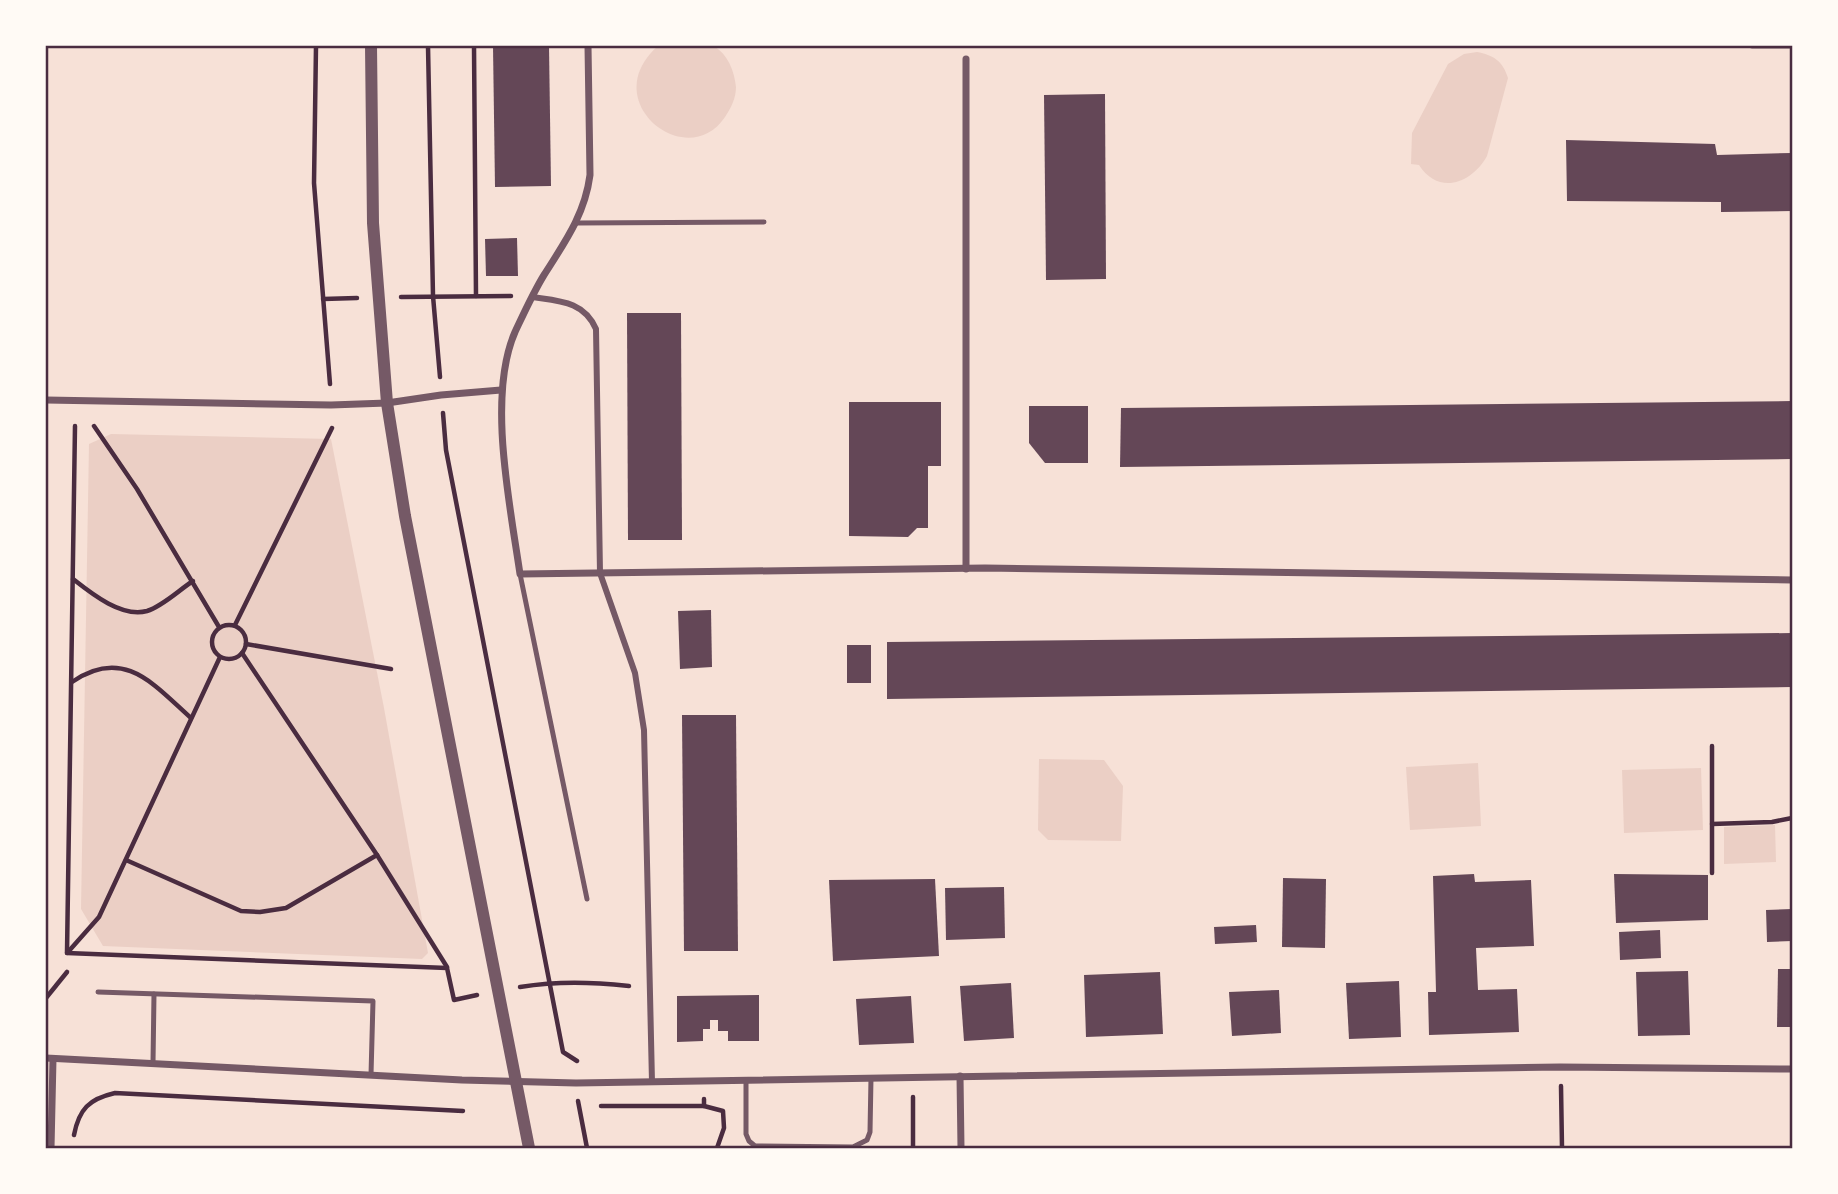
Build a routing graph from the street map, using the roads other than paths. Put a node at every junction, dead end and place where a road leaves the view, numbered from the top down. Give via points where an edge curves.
1 (371, 46) edge
2 (588, 46) edge
3 (1752, 46) edge
4 (1793, 46) edge
5 (966, 59) dead end
6 (764, 222) dead end
7 (577, 223) junction
8 (532, 297) junction
9 (501, 390) junction
10 (46, 400) edge
11 (387, 403) junction
12 (966, 569) junction
13 (600, 573) junction
14 (520, 574) junction
15 (1793, 580) edge
16 (587, 899) dead end
17 (98, 992) dead end
18 (154, 994) junction
19 (49, 1059) edge
20 (153, 1063) junction
21 (1793, 1069) edge
22 (372, 1075) junction
23 (960, 1076) junction
24 (872, 1078) junction
25 (746, 1080) junction
26 (516, 1081) junction
27 (652, 1082) junction
28 (51, 1149) edge
29 (529, 1149) edge
30 (961, 1149) edge

1 - 11 street via 373,223
2 - 7 street via 590,175
3 - 4 lane
5 - 12 street
6 - 7 lane
7 - 8 street
8 - 9 street via 509,349
8 - 13 street via 575,305 590,315 596,329
9 - 11 street
9 - 14 street via 505,471
10 - 11 street
11 - 26 street
12 - 13 street
12 - 15 street
13 - 14 street
13 - 27 street via 642,707
14 - 16 lane
17 - 18 lane
18 - 20 lane
18 - 22 lane via 373,1000
19 - 20 street
19 - 28 street
20 - 22 street
21 - 23 street via 1560,1067
22 - 26 street
23 - 24 street
23 - 30 street
24 - 25 street
24 - 25 lane via 870,1132 867,1140 853,1147 755,1146 746,1134
25 - 27 street
26 - 27 street
26 - 29 street

